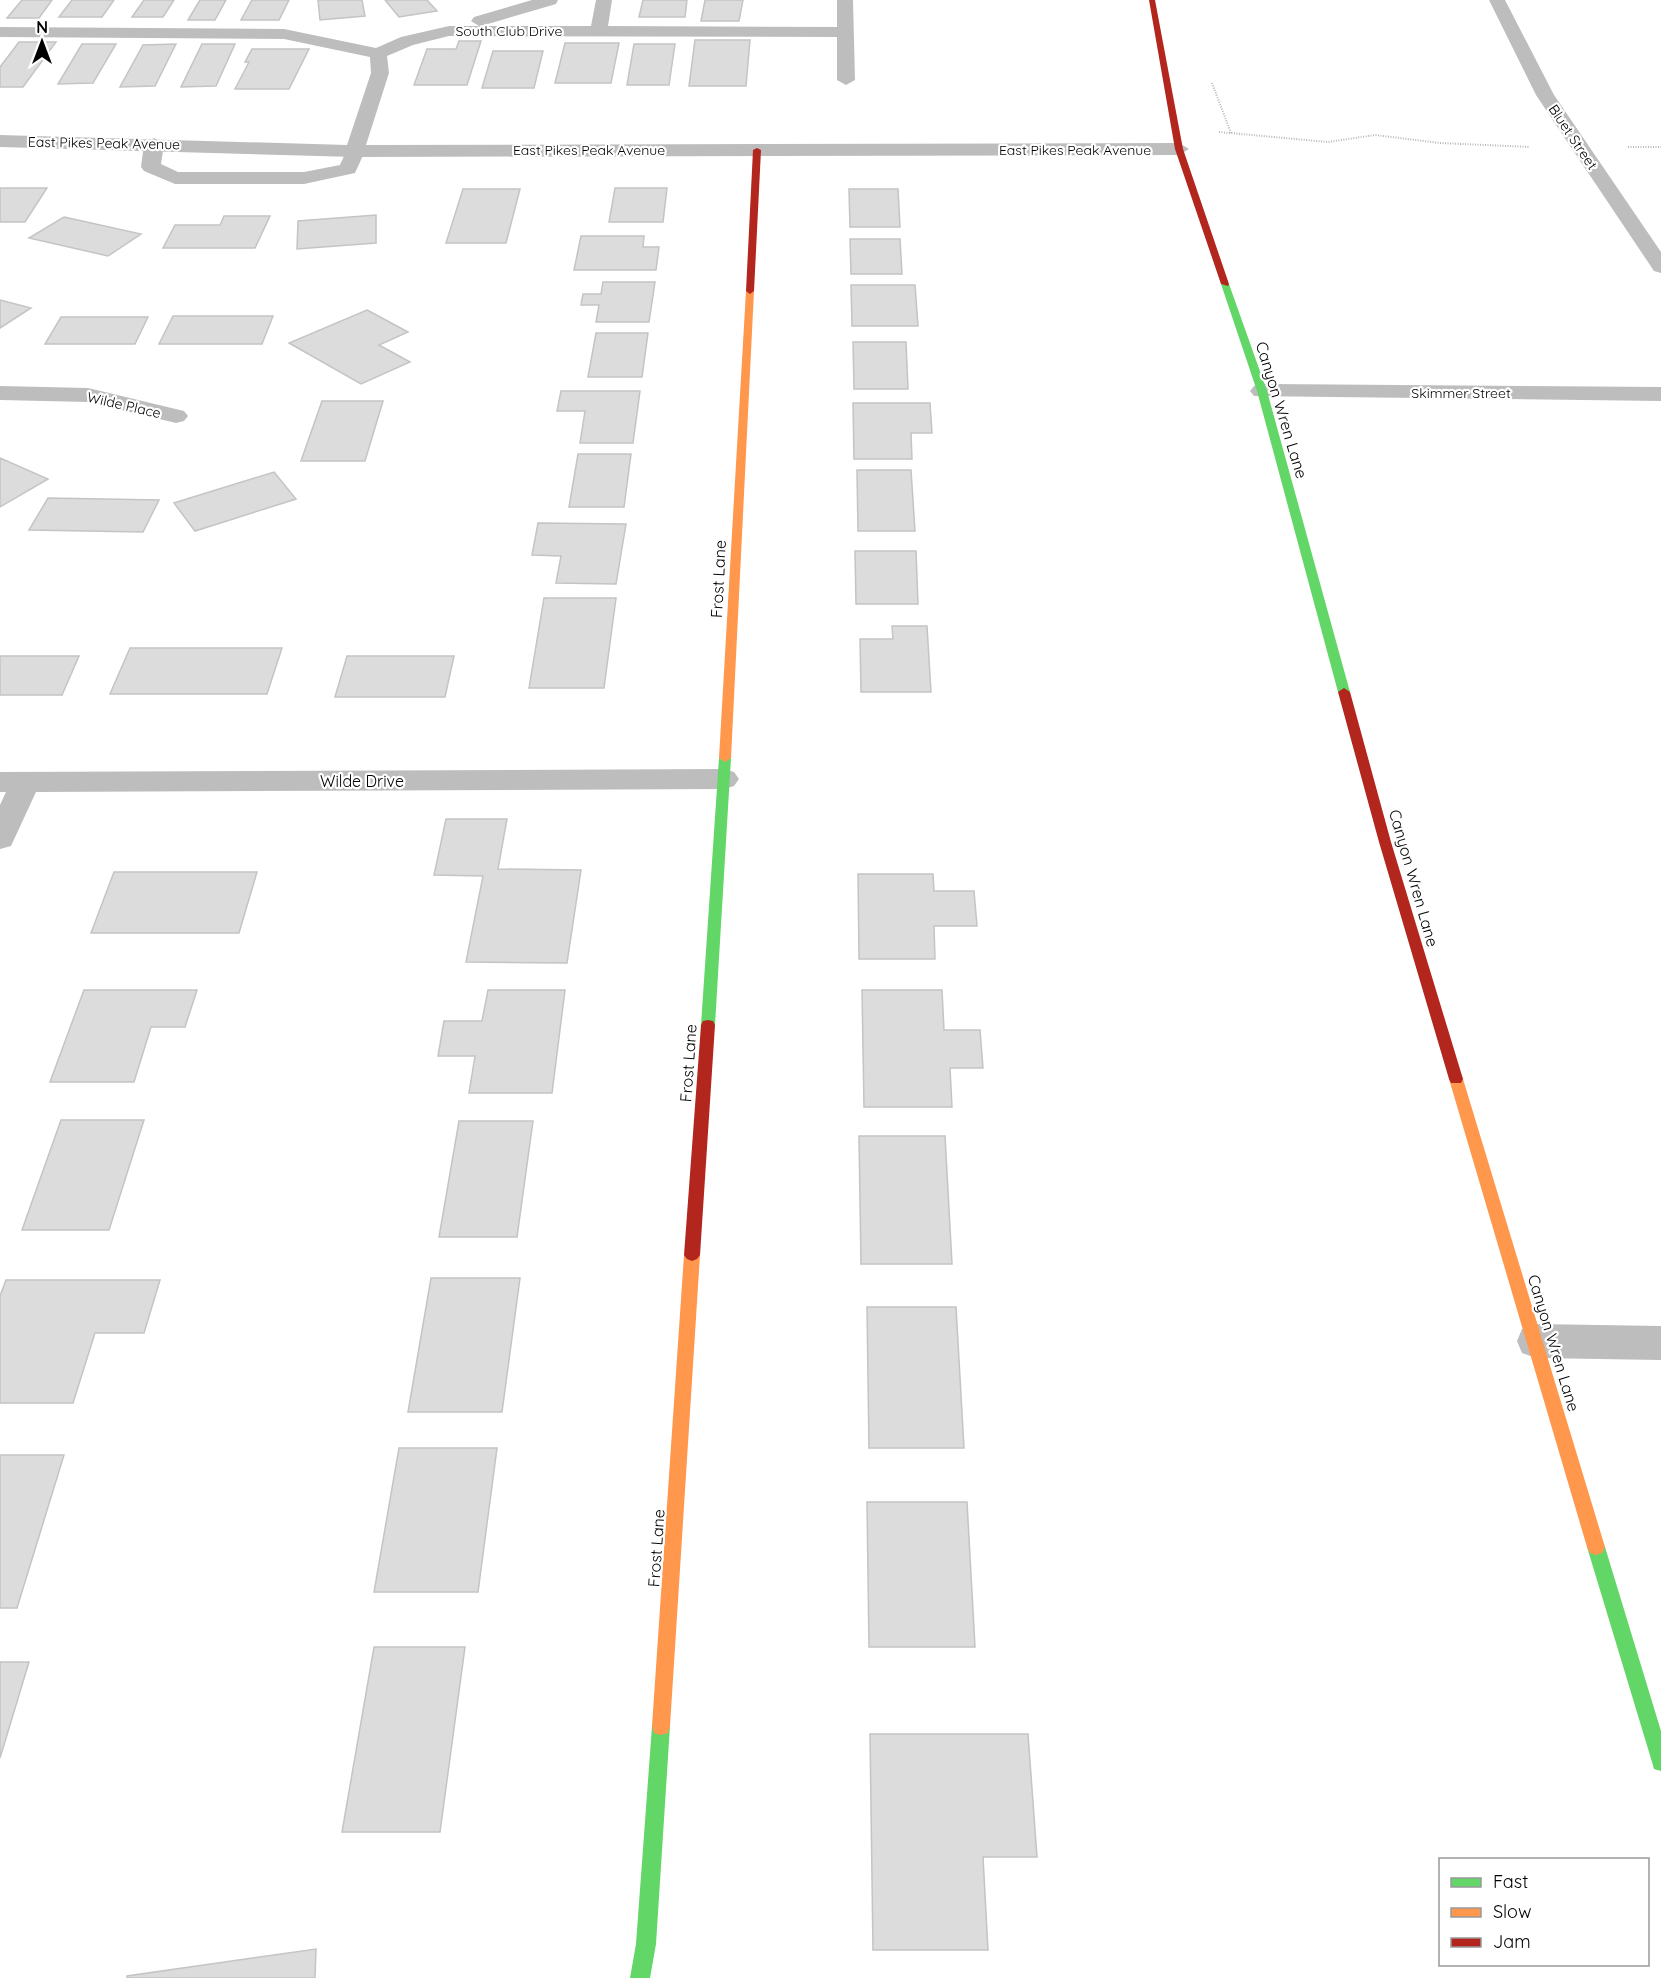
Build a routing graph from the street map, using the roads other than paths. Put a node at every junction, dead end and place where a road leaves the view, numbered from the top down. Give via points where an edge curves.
1 (550, 0) edge
2 (604, 0) edge
3 (844, 0) edge
4 (1152, 0) edge
5 (1497, 0) edge
6 (449, 30) junction
7 (0, 32) edge
8 (599, 32) junction
9 (844, 32) junction
10 (378, 54) junction
11 (846, 80) dead end
12 (0, 141) edge
13 (154, 144) junction
14 (757, 150) junction
15 (1179, 150) junction
16 (355, 152) junction
17 (1661, 267) edge
18 (1262, 391) junction
19 (0, 393) edge
20 (1661, 394) edge
21 (176, 416) dead end
22 (724, 779) junction
23 (12, 782) edge
24 (0, 839) edge
25 (1536, 1341) junction
26 (1661, 1343) edge
27 (1661, 1762) edge
28 (640, 1978) edge

1 - 6 street
2 - 8 street
3 - 9 street
4 - 15 street, Canyon Wren Lane
5 - 17 street, Bluet Street via 1545,95
6 - 8 street, South Club Drive
6 - 10 street, South Club Drive via 407,41
7 - 10 street via 284,34
8 - 9 street, South Club Drive
9 - 11 street
10 - 16 street via 380,73
12 - 13 street, East Pikes Peak Avenue
13 - 16 street, East Pikes Peak Avenue
13 - 16 street via 151,167 174,178 322,176 348,169
14 - 15 street, East Pikes Peak Avenue
14 - 16 street, East Pikes Peak Avenue
14 - 22 street, Frost Lane
15 - 18 street, Canyon Wren Lane
18 - 20 street, Skimmer Street
18 - 25 street, Canyon Wren Lane via 1385,842
19 - 21 street, Wilde Place via 88,395
22 - 23 street, Wilde Drive
22 - 28 street, Frost Lane via 647,1932
23 - 24 street
25 - 26 street
25 - 27 street, Canyon Wren Lane

